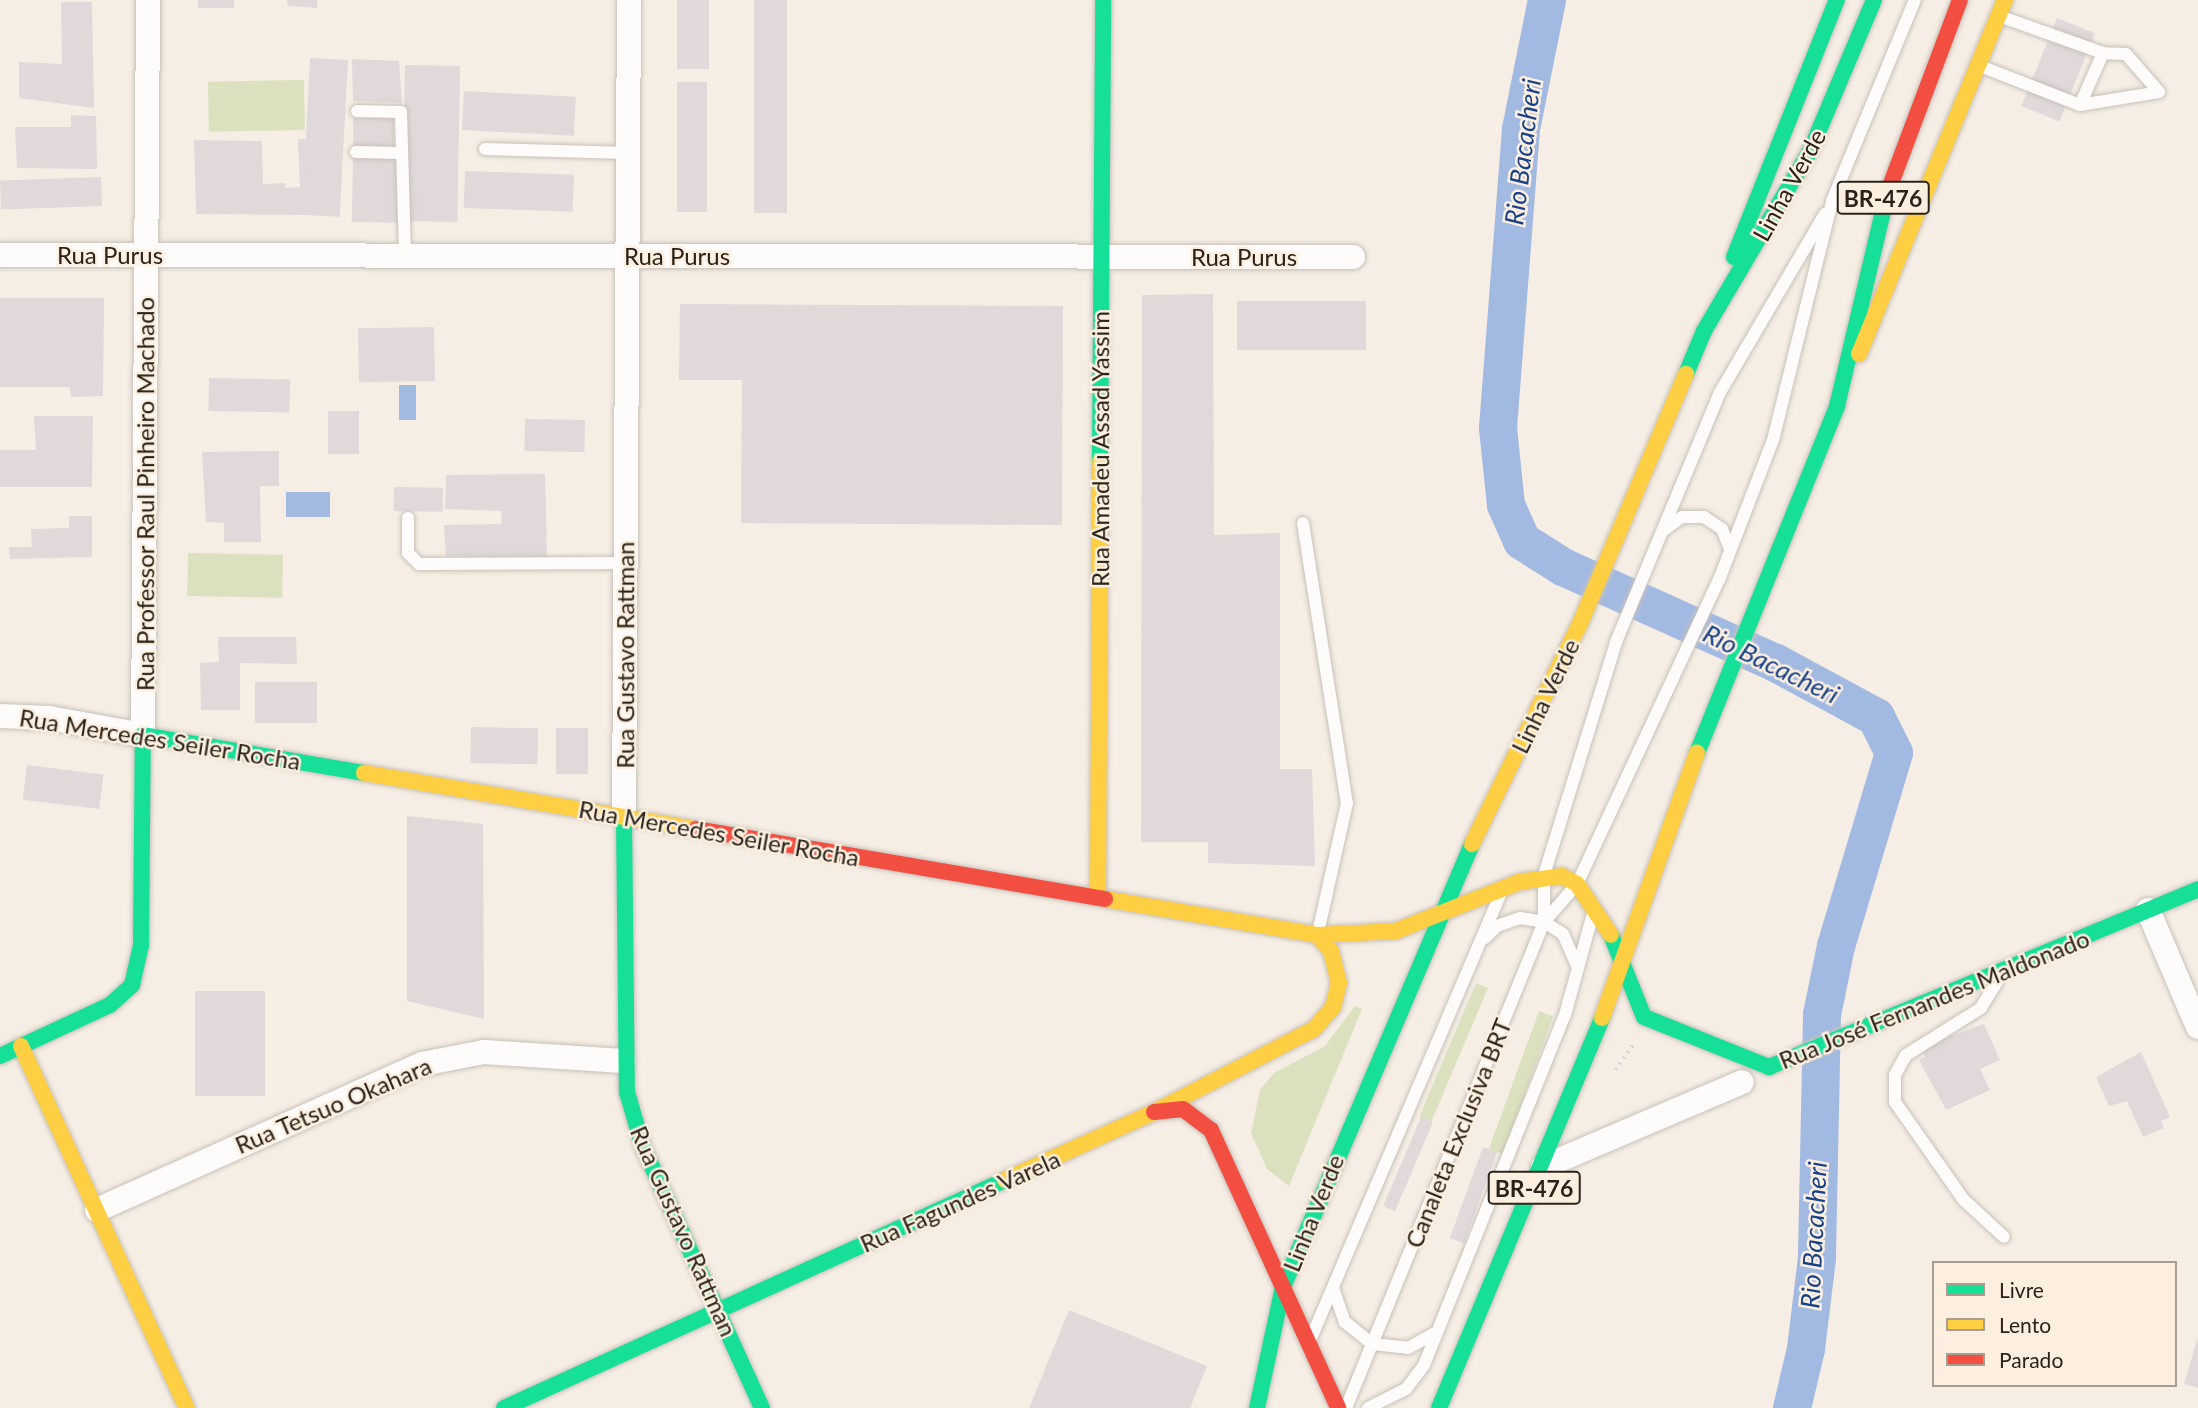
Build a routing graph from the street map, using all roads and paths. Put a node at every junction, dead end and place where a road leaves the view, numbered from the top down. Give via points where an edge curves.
1 (148, 0) edge
2 (629, 0) edge
3 (1102, 0) edge
4 (1837, 0) edge
5 (1874, 0) edge
6 (1915, 0) edge
7 (1960, 0) edge
8 (2005, 0) edge
9 (1998, 16) junction
10 (2103, 53) junction
11 (1978, 65) junction
12 (2080, 105) junction
13 (357, 111) dead end
14 (485, 149) dead end
15 (356, 152) dead end
16 (402, 153) junction
17 (628, 153) junction
18 (1832, 201) junction
19 (0, 256) edge
20 (146, 256) junction
21 (405, 256) junction
22 (627, 256) junction
23 (1101, 257) junction
24 (1353, 257) dead end
25 (1704, 331) junction
26 (1837, 406) junction
27 (408, 518) dead end
28 (1303, 523) dead end
29 (1664, 530) junction
30 (1730, 550) junction
31 (626, 562) junction
32 (0, 716) edge
33 (143, 735) junction
34 (624, 817) junction
35 (1544, 876) junction
36 (1577, 884) junction
37 (1503, 888) junction
38 (2198, 889) edge
39 (1098, 898) junction
40 (1595, 905) junction
41 (2148, 910) junction
42 (1437, 916) junction
43 (1544, 922) junction
44 (1317, 935) junction
45 (1480, 943) junction
46 (1623, 966) junction
47 (2005, 970) junction
48 (1579, 976) junction
49 (2198, 1027) edge
50 (21, 1046) junction
51 (0, 1056) edge
52 (623, 1061) junction
53 (1742, 1082) dead end
54 (1154, 1112) junction
55 (1543, 1167) junction
56 (96, 1210) junction
57 (2004, 1237) dead end
58 (1283, 1287) junction
59 (1333, 1288) junction
60 (718, 1311) junction
61 (1437, 1331) junction
62 (1309, 1342) junction
63 (1372, 1344) junction
64 (187, 1408) edge
65 (504, 1408) edge
66 (762, 1408) edge
67 (1257, 1408) edge
68 (1338, 1408) edge
69 (1346, 1408) edge
70 (1368, 1408) edge
71 (1439, 1408) edge

1 - 20 street, Rua Professor Raul Pinheiro Machado
2 - 17 street, Rua Gustavo Rattman
3 - 23 main road, Rua Amadeu Assad Yassim
4 - 25 main road
5 - 25 main road, Linha Verde / BR-476 via 1811,149
6 - 18 lane, Canaleta Exclusiva BRT
7 - 26 main road, BR-476 via 1883,199
8 - 9 main road
9 - 10 lane
9 - 11 main road
10 - 12 lane
10 - 12 lane via 2126,54 2158,92
11 - 12 lane
11 - 26 main road
13 - 16 lane via 401,112
14 - 17 lane
15 - 16 lane
16 - 21 lane
17 - 22 street, Rua Gustavo Rattman
18 - 29 lane, Canaleta Exclusiva BRT via 1732,368
18 - 30 lane, Canaleta Exclusiva BRT via 1773,440
19 - 20 street, Rua Purus
20 - 21 street, Rua Purus
20 - 33 street, Rua Professor Raul Pinheiro Machado
21 - 22 street, Rua Purus
22 - 23 street, Rua Purus
22 - 31 street, Rua Gustavo Rattman
23 - 24 street, Rua Purus
23 - 39 main road, Rua Amadeu Assad Yassim
25 - 42 main road, Linha Verde / BR-476 via 1578,626
26 - 46 main road, BR-476 via 1723,688
27 - 31 lane via 408,554 419,564
28 - 44 lane via 1346,803
29 - 30 lane via 1682,517 1704,517 1722,529
29 - 35 lane, Canaleta Exclusiva BRT via 1616,642
30 - 36 lane, Canaleta Exclusiva BRT via 1680,670
31 - 34 street, Rua Gustavo Rattman
32 - 33 street, Rua Mercedes Seiler Rocha via 49,718
33 - 34 main road, Rua Mercedes Seiler Rocha
33 - 50 main road, Rua Professor Raul Pinheiro Machado via 138,972 132,985 110,1005
34 - 39 main road, Rua Mercedes Seiler Rocha
34 - 52 main road, Rua Gustavo Rattman
35 - 36 main road
35 - 37 main road, Rua Mercedes Seiler Rocha
35 - 43 lane, Canaleta Exclusiva BRT
36 - 40 main road, Rua José Fernandes Maldonado
36 - 43 lane, Canaleta Exclusiva BRT
37 - 42 main road, Rua Mercedes Seiler Rocha
37 - 45 lane
38 - 41 main road, Rua José Fernandes Maldonado
39 - 44 main road, Rua Mercedes Seiler Rocha
40 - 46 main road, Rua José Fernandes Maldonado
40 - 48 lane
41 - 47 main road, Rua José Fernandes Maldonado
41 - 49 street
42 - 44 main road, Rua Mercedes Seiler Rocha via 1381,934
42 - 58 main road, Linha Verde / BR-476
43 - 45 lane via 1520,918 1497,926
43 - 48 lane via 1563,934 1575,953
43 - 63 lane, Canaleta Exclusiva BRT
44 - 54 main road, Rua Fagundes Varela via 1337,967 1337,995 1326,1018
45 - 59 lane
46 - 47 main road, Rua José Fernandes Maldonado via 1637,1007 1654,1023 1758,1065 1780,1066
46 - 55 main road, BR-476
47 - 57 lane via 1981,1008 1906,1055 1895,1075 1895,1102 1908,1125 1964,1200
48 - 61 lane
50 - 51 main road, Rua Professor Raul Pinheiro Machado
50 - 56 main road
52 - 56 street, Rua Tetsuo Okahara via 493,1052 422,1064
52 - 60 main road, Rua Gustavo Rattman via 643,1147
53 - 55 street
54 - 58 main road via 1183,1110 1204,1120
54 - 60 main road, Rua Fagundes Varela
55 - 71 main road, BR-476
56 - 64 main road
58 - 62 main road
58 - 67 main road, Linha Verde / BR-476
59 - 62 lane
59 - 63 lane via 1345,1322
60 - 65 main road, Rua Fagundes Varela
60 - 66 main road, Rua Gustavo Rattman
61 - 63 lane via 1408,1348
61 - 70 lane via 1424,1365 1406,1389
62 - 68 main road
63 - 69 lane, Canaleta Exclusiva BRT

